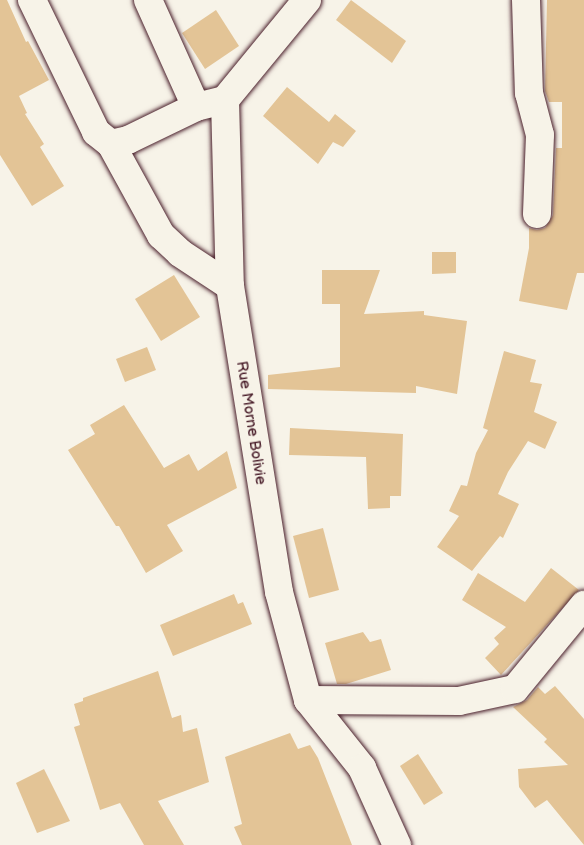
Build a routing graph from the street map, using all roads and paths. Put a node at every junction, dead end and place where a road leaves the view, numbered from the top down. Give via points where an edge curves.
1 (32, 0) edge
2 (148, 0) edge
3 (308, 0) edge
4 (526, 0) edge
5 (225, 100) junction
6 (196, 106) junction
7 (111, 144) junction
8 (537, 214) dead end
9 (230, 286) junction
10 (584, 605) edge
11 (308, 700) junction
12 (397, 845) edge

1 - 7 street via 96,132
2 - 6 street
3 - 5 street
4 - 8 street via 529,93 540,135
5 - 6 street
5 - 9 street, Rue Morne Bolivie
6 - 7 street via 128,140
7 - 9 street via 161,236
9 - 11 street, Rue Morne Bolivie via 279,592
10 - 11 street via 515,688 459,701
11 - 12 street, Rue Morne Bolivie via 362,768

